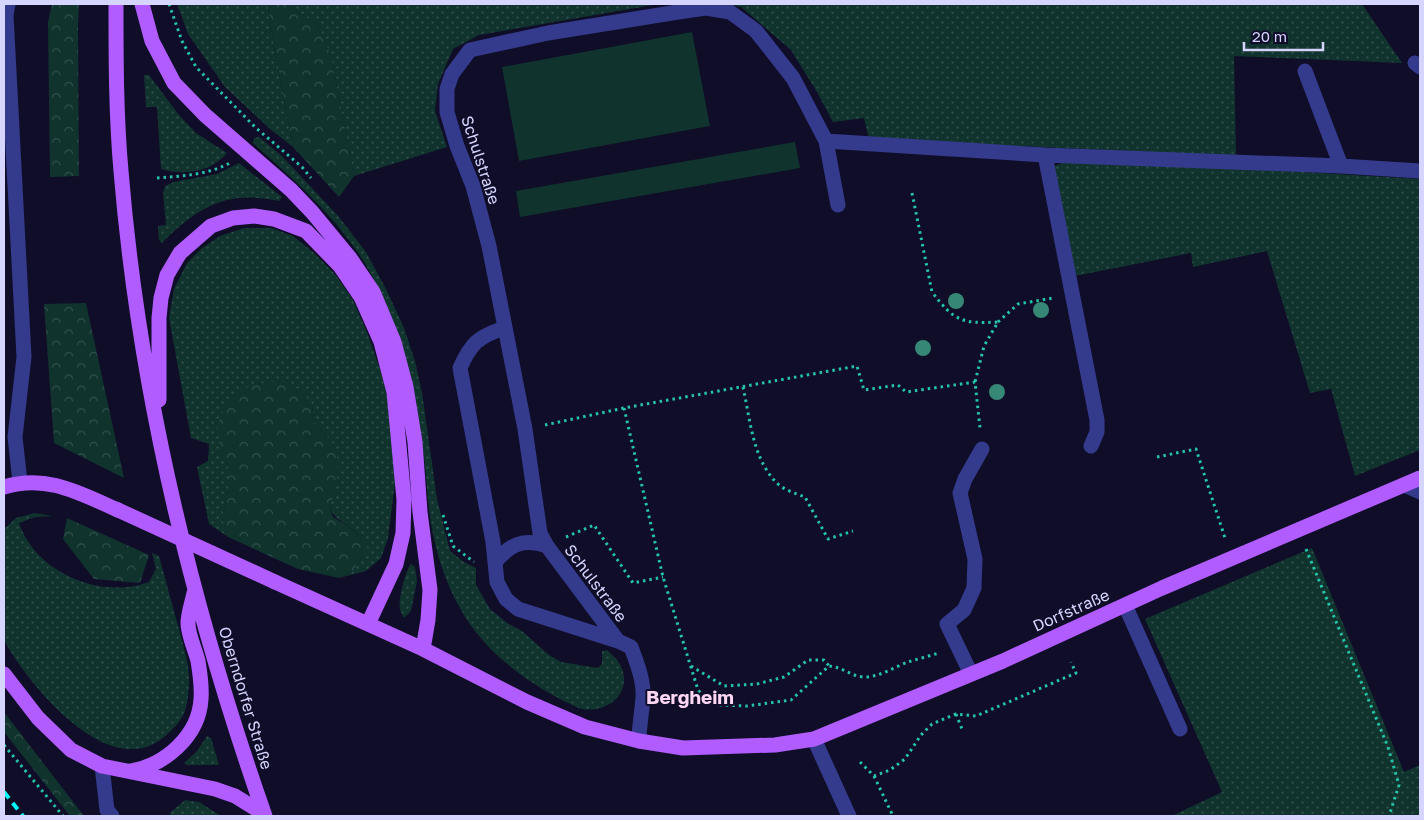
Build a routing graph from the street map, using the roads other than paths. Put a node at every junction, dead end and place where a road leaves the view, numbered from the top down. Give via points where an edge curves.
1 (8, 4) edge
2 (116, 4) edge
3 (142, 4) edge
4 (1305, 71) dead end
5 (7, 106) edge
6 (826, 141) junction
7 (1045, 155) junction
8 (1341, 166) junction
9 (1420, 171) edge
10 (838, 205) dead end
11 (504, 328) junction
12 (159, 434) junction
13 (1091, 446) dead end
14 (982, 449) road end
15 (1420, 478) edge
16 (20, 482) junction
17 (1404, 485) junction
18 (4, 487) edge
19 (1420, 492) edge
20 (547, 546) junction
21 (495, 562) junction
22 (195, 589) junction
23 (1125, 605) junction
24 (368, 624) junction
25 (618, 641) junction
26 (423, 649) junction
27 (4, 674) edge
28 (971, 674) junction
29 (1180, 729) dead end
30 (814, 739) junction
31 (639, 741) junction
32 (102, 766) junction
33 (127, 772) junction
34 (265, 815) edge
35 (112, 816) edge
36 (849, 816) edge

1 - 5 street
2 - 12 main road via 120,168 137,312
3 - 26 main road via 152,41 174,83 312,212 350,258 372,292 394,342 415,442 430,590
4 - 8 street
5 - 16 street via 24,357 15,436
6 - 7 street
6 - 10 street, Schulstraße
6 - 11 street, Schulstraße via 793,78 756,31 730,12 706,8 678,12 548,33 470,50 452,74 447,89 447,112 473,186
7 - 8 street
7 - 13 street via 1096,420
8 - 9 street
11 - 20 street, Schulstraße via 525,429 540,533
11 - 21 street, Schulstraße via 484,335 468,350 460,368
12 - 22 main road, Oberndorfer Straße
12 - 24 main road via 161,298 167,275 180,253 211,226 233,218 254,216 274,219 306,231 340,266 361,297 380,342 394,392 404,500 403,533 396,564
14 - 28 street via 960,493 975,559 974,588 964,610 947,624
15 - 17 main road, Dorfstraße
16 - 18 main road, Dorfstraße
16 - 24 main road, Dorfstraße, bridge via 37,481 66,488
17 - 19 street
17 - 23 main road, Dorfstraße
20 - 21 street, Schulstraße via 534,542 517,544 505,550
20 - 25 street, Schulstraße
21 - 25 street, Schulstraße via 497,582 506,599 518,609
22 - 33 main road via 188,624 198,661 201,701 194,725 183,743 167,757
22 - 34 main road, Oberndorfer Straße
23 - 28 main road, Dorfstraße
23 - 29 street
24 - 26 main road, Dorfstraße
25 - 31 street, Schulstraße via 631,647 638,667 643,696
26 - 31 main road, Dorfstraße via 585,728
27 - 32 main road via 38,718 71,750
28 - 30 main road, Dorfstraße
30 - 31 main road, Dorfstraße via 775,745 683,748
30 - 36 street
32 - 33 main road
32 - 35 street via 107,810
33 - 34 main road via 235,796

